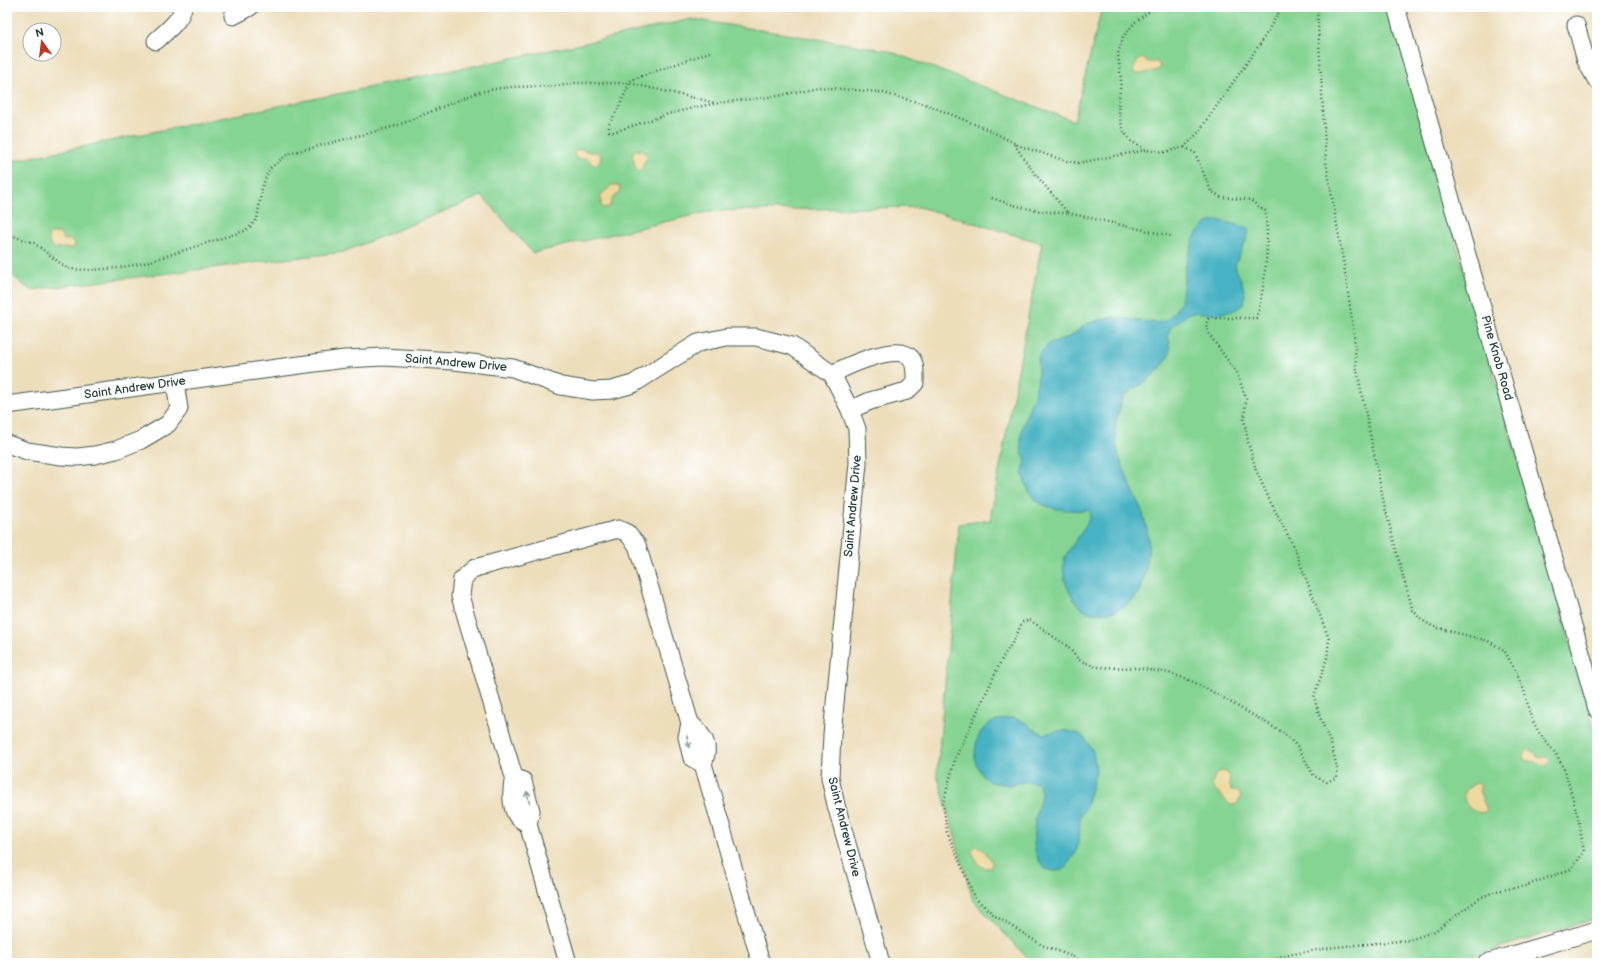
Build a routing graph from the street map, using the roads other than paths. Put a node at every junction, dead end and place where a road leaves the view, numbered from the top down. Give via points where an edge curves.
1 (183, 7) edge
2 (250, 7) edge
3 (1396, 7) edge
4 (233, 16) dead end
5 (1576, 25) dead end
6 (156, 41) dead end
7 (1597, 81) edge
8 (832, 374) junction
9 (176, 382) junction
10 (7, 405) edge
11 (850, 410) junction
12 (7, 444) edge
13 (1597, 709) edge
14 (1597, 930) edge
15 (568, 963) edge
16 (761, 963) edge
17 (881, 963) edge
18 (1486, 963) edge

1 - 6 street via 173,25
2 - 4 street
3 - 13 street, Pine Knob Road
5 - 7 street via 1586,62
8 - 9 street, Saint Andrew Drive via 792,346 756,337 727,337 698,343 634,384 612,390 593,391 561,386 513,368 384,357 345,359
8 - 11 street, Saint Andrew Drive
8 - 11 street via 847,366 890,352 904,352 911,358 915,368 915,383 907,390
9 - 10 street, Saint Andrew Drive
9 - 12 street via 178,409 168,424 141,440 116,450 77,457 27,451
11 - 17 street, Saint Andrew Drive via 857,429 858,462 830,778
14 - 18 street
15 - 16 street via 528,824 517,817 511,788 514,777 460,596 462,579 475,568 618,529 627,533 638,545 690,723 702,735 707,754 703,764

